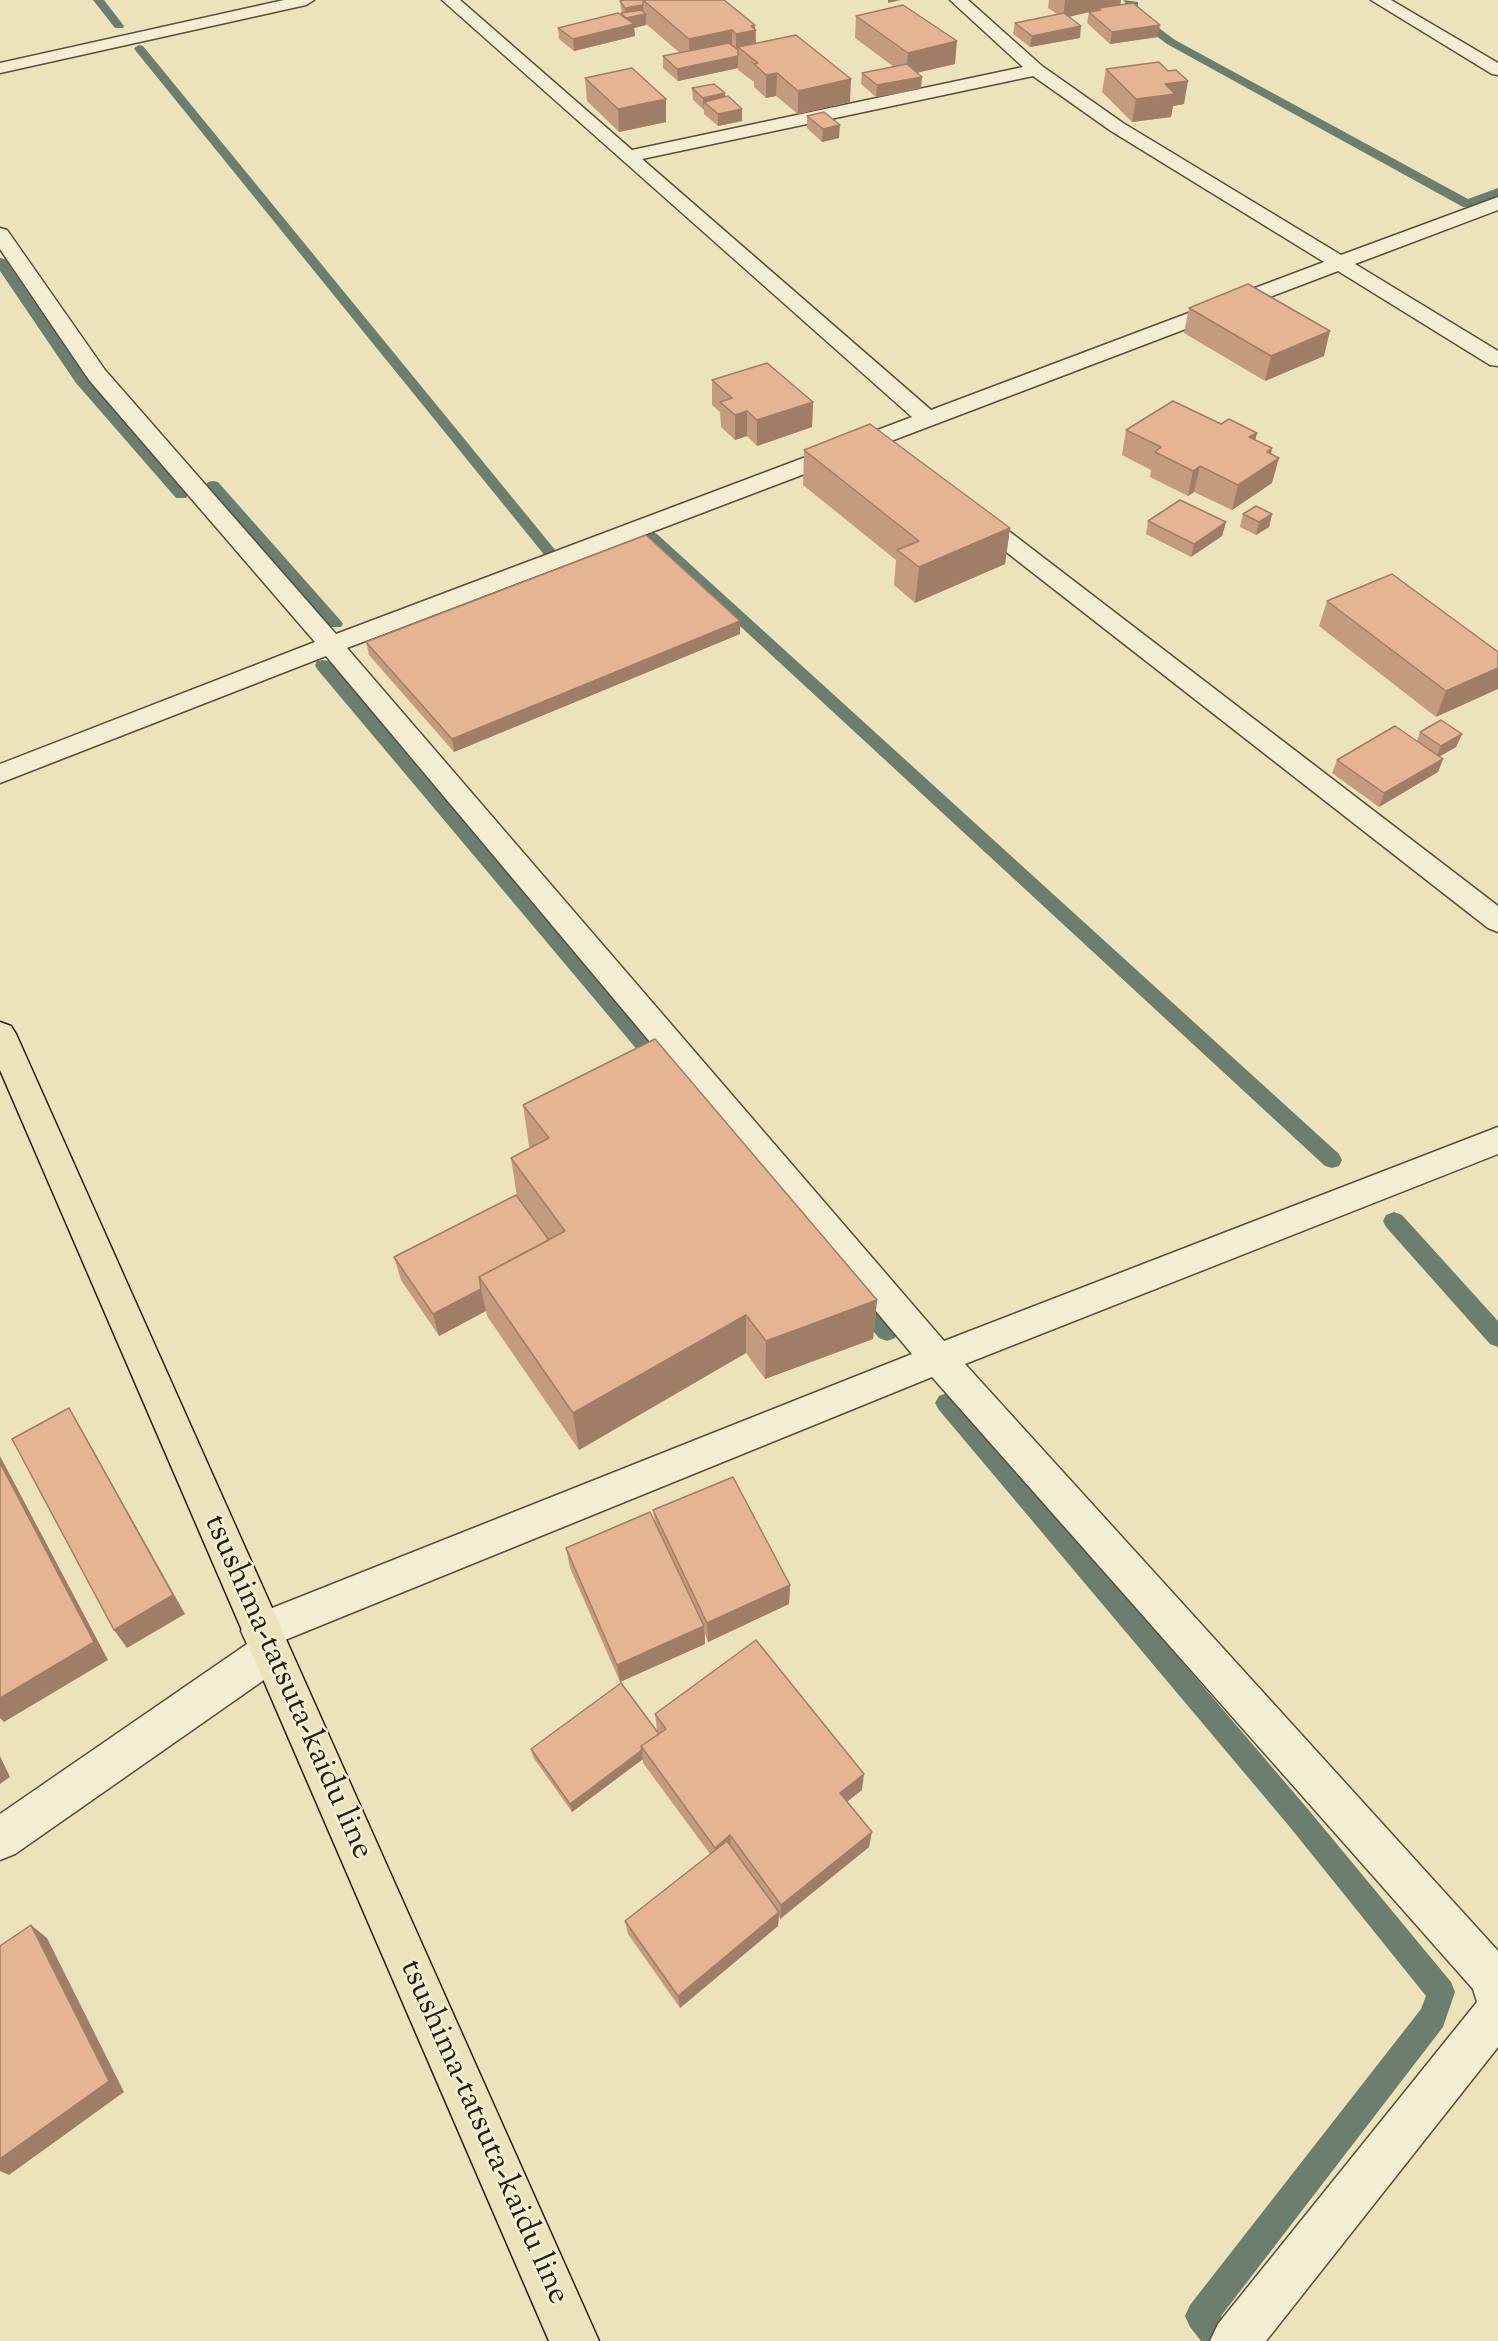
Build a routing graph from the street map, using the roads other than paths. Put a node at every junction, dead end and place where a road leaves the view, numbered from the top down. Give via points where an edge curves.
1 (306, 0) edge
2 (450, 0) edge
3 (958, 0) edge
4 (1379, 0) edge
5 (0, 68) edge
6 (1036, 69) junction
7 (1498, 70) edge
8 (629, 156) junction
9 (1498, 203) edge
10 (0, 234) edge
11 (1339, 263) junction
12 (1498, 360) edge
13 (928, 419) junction
14 (951, 498) edge
15 (331, 645) junction
16 (0, 774) edge
17 (1498, 921) edge
18 (0, 1034) edge
19 (1498, 1140) edge
20 (938, 1359) junction
21 (266, 1642) junction
22 (0, 1839) edge
23 (1498, 2001) edge
24 (1498, 2011) edge
25 (1244, 2337) edge
26 (574, 2341) edge

1 - 5 street
2 - 8 street
3 - 6 street
4 - 7 street
6 - 8 street
6 - 11 street via 1117,127
8 - 13 street
9 - 11 street
10 - 15 street via 97,375
11 - 12 street
11 - 13 street
13 - 15 street via 885,447
14 - 17 street
15 - 16 street
15 - 20 street
18 - 21 main road, tsushima-tatsuta-kaidu line
19 - 20 street
20 - 21 street
20 - 23 street via 1493,1978
21 - 22 street
21 - 26 main road, tsushima-tatsuta-kaidu line
24 - 25 street

